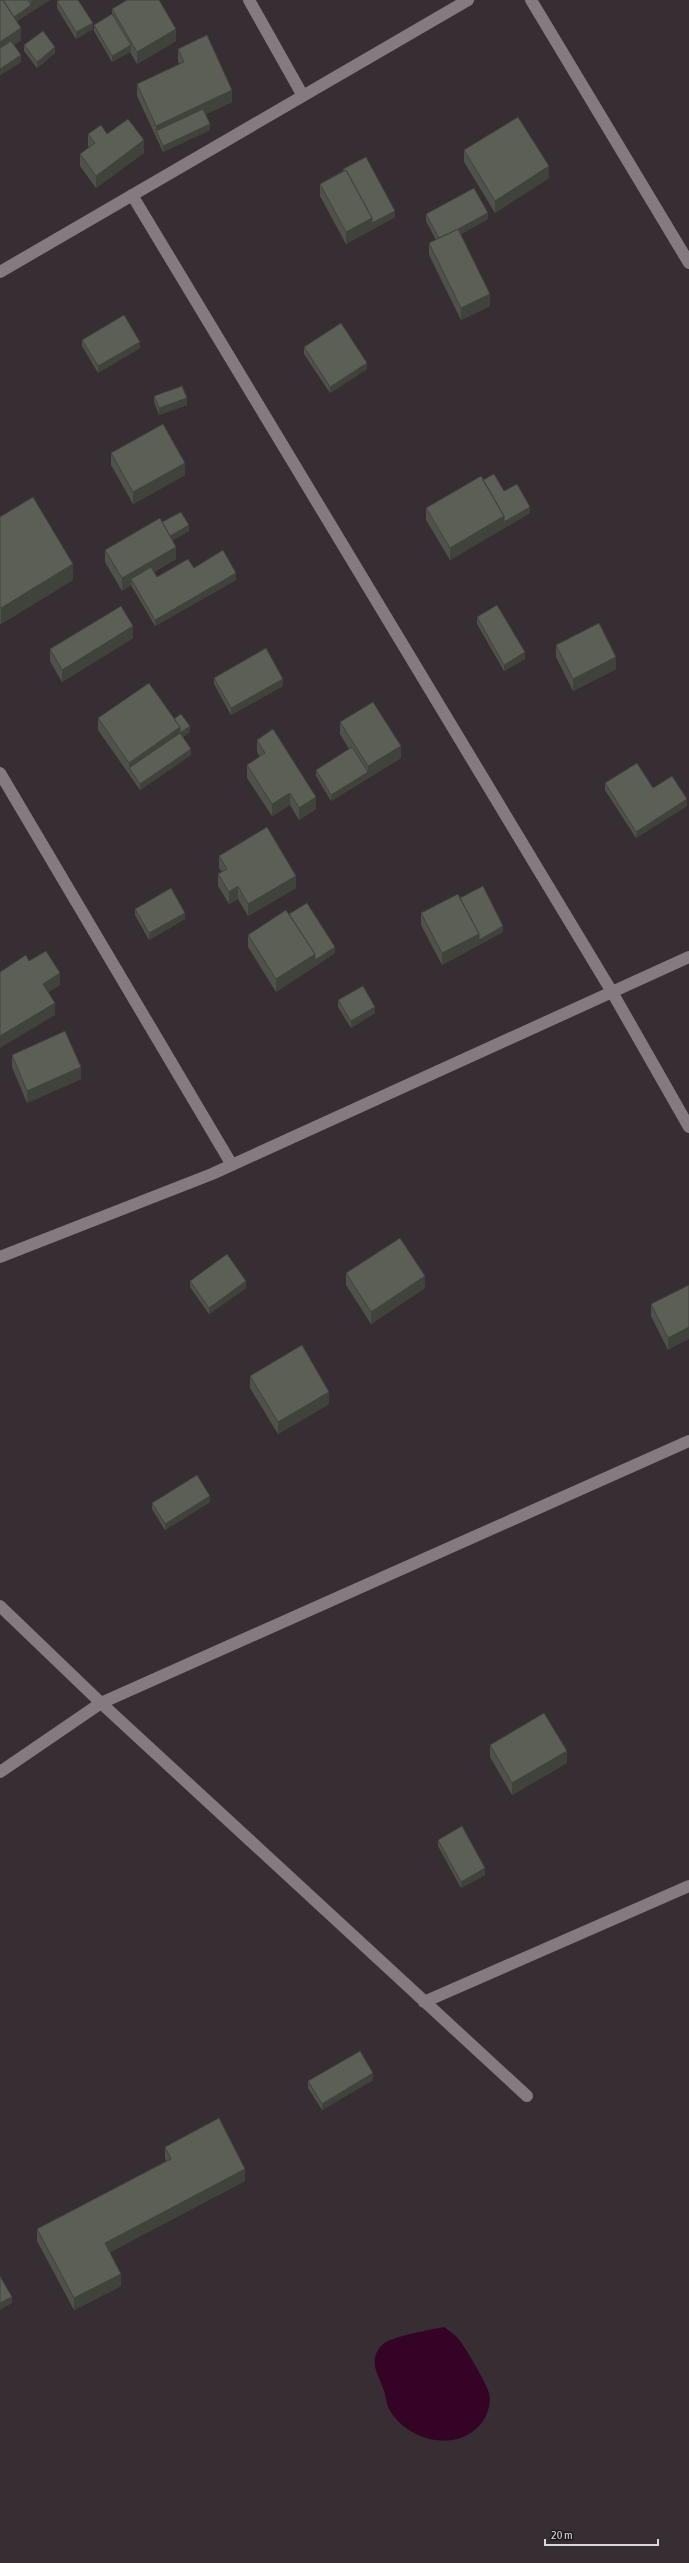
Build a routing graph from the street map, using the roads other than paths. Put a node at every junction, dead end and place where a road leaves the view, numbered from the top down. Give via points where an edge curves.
1 (249, 0) edge
2 (468, 0) edge
3 (531, 0) edge
4 (303, 96) junction
5 (132, 196) junction
6 (689, 263) edge
7 (0, 272) edge
8 (0, 773) edge
9 (689, 957) edge
10 (612, 992) junction
11 (689, 1128) edge
12 (232, 1165) junction
13 (0, 1257) edge
14 (689, 1441) edge
15 (0, 1606) edge
16 (101, 1703) junction
17 (0, 1772) edge
18 (689, 1886) edge
19 (424, 2002) junction
20 (527, 2096) dead end

1 - 4 lane
2 - 4 lane
3 - 6 lane
4 - 5 lane
5 - 7 lane
5 - 10 lane
8 - 12 lane
9 - 10 lane
10 - 11 lane
10 - 12 lane
12 - 13 lane
14 - 16 lane
15 - 16 lane
16 - 17 lane
16 - 19 lane
18 - 19 lane
19 - 20 lane

